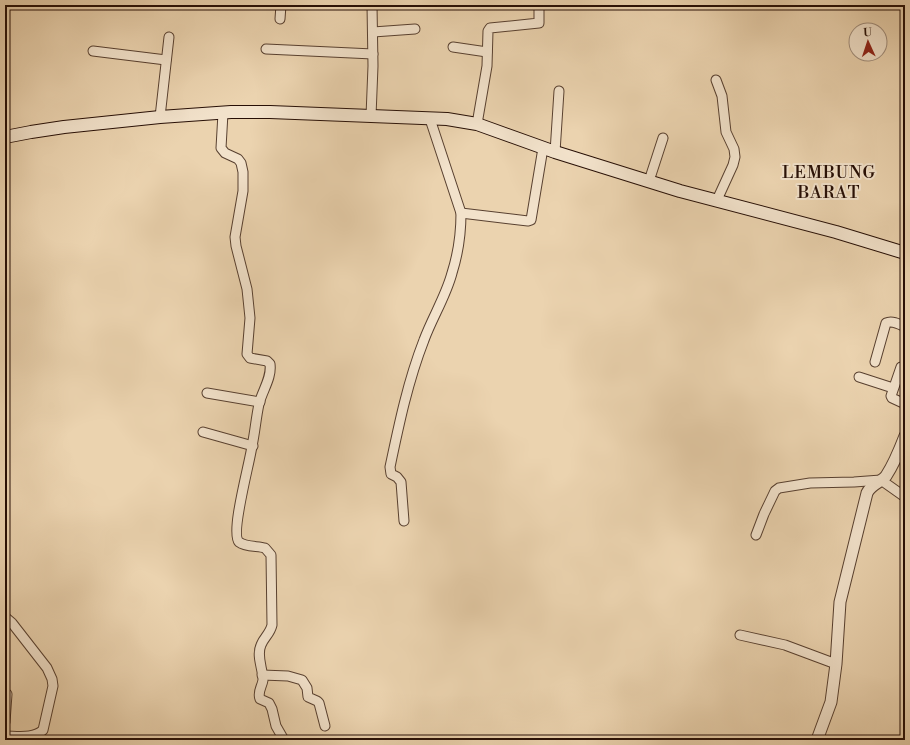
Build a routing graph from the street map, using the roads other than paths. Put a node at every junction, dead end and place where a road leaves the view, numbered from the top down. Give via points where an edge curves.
1 (281, 5) edge
2 (372, 5) edge
3 (539, 5) edge
4 (280, 19) dead end
5 (415, 29) dead end
6 (372, 32) junction
7 (170, 37) dead end
8 (454, 47) dead end
9 (266, 48) dead end
10 (93, 51) dead end
11 (487, 52) junction
12 (373, 54) junction
13 (166, 60) junction
14 (716, 80) dead end
15 (559, 91) dead end
16 (223, 113) junction
17 (371, 116) junction
18 (160, 117) junction
19 (430, 119) junction
20 (477, 124) junction
21 (5, 138) edge
22 (663, 138) dead end
23 (543, 148) junction
24 (555, 152) junction
25 (649, 180) junction
26 (717, 200) junction
27 (461, 213) junction
28 (905, 253) edge
29 (905, 327) edge
30 (875, 362) dead end
31 (901, 367) dead end
32 (859, 377) dead end
33 (893, 388) junction
34 (207, 393) dead end
35 (260, 402) junction
36 (905, 404) edge
37 (203, 432) dead end
38 (905, 436) edge
39 (252, 446) junction
40 (881, 480) junction
41 (905, 497) edge
42 (404, 521) dead end
43 (756, 534) dead end
44 (5, 617) edge
45 (740, 635) dead end
46 (836, 664) junction
47 (262, 675) junction
48 (7, 694) dead end
49 (5, 722) edge
50 (325, 726) dead end
51 (5, 736) edge
52 (284, 740) edge
53 (817, 740) edge

1 - 4 street
2 - 6 street
3 - 11 street via 540,21 536,24 490,28 487,35
5 - 6 street
6 - 12 street
7 - 13 street
8 - 11 street
9 - 12 street
10 - 13 street
11 - 20 street
12 - 17 street
13 - 18 street
14 - 26 street via 722,96 726,132 735,157
15 - 24 street
16 - 17 main road
16 - 18 main road
16 - 35 street via 221,148 225,153 238,159 243,172 236,246 247,288 250,318 248,354 250,358 267,361 271,370
17 - 19 main road
18 - 21 main road via 58,128
19 - 20 main road
19 - 27 street
20 - 23 main road
22 - 25 street
23 - 24 main road
23 - 27 street via 531,220
24 - 25 main road
25 - 26 main road
26 - 28 main road
27 - 42 street via 461,228 452,274 412,375 390,466 391,474 401,482
29 - 30 street via 894,322 886,324
31 - 33 street
32 - 33 street
33 - 36 street via 892,398
34 - 35 street
35 - 39 street
37 - 39 street
38 - 40 street via 886,476
39 - 47 street via 236,532 239,542 265,548 271,554 272,625 260,646
40 - 41 street
40 - 43 street via 810,483 777,489
40 - 46 street via 869,488 867,493 843,586
44 - 51 street via 46,668 53,686 43,730 32,736
45 - 46 street via 785,645
46 - 53 street via 831,702
47 - 50 street via 288,676 302,680 308,697 319,703
47 - 52 street via 260,699 269,703 276,726
48 - 49 street

